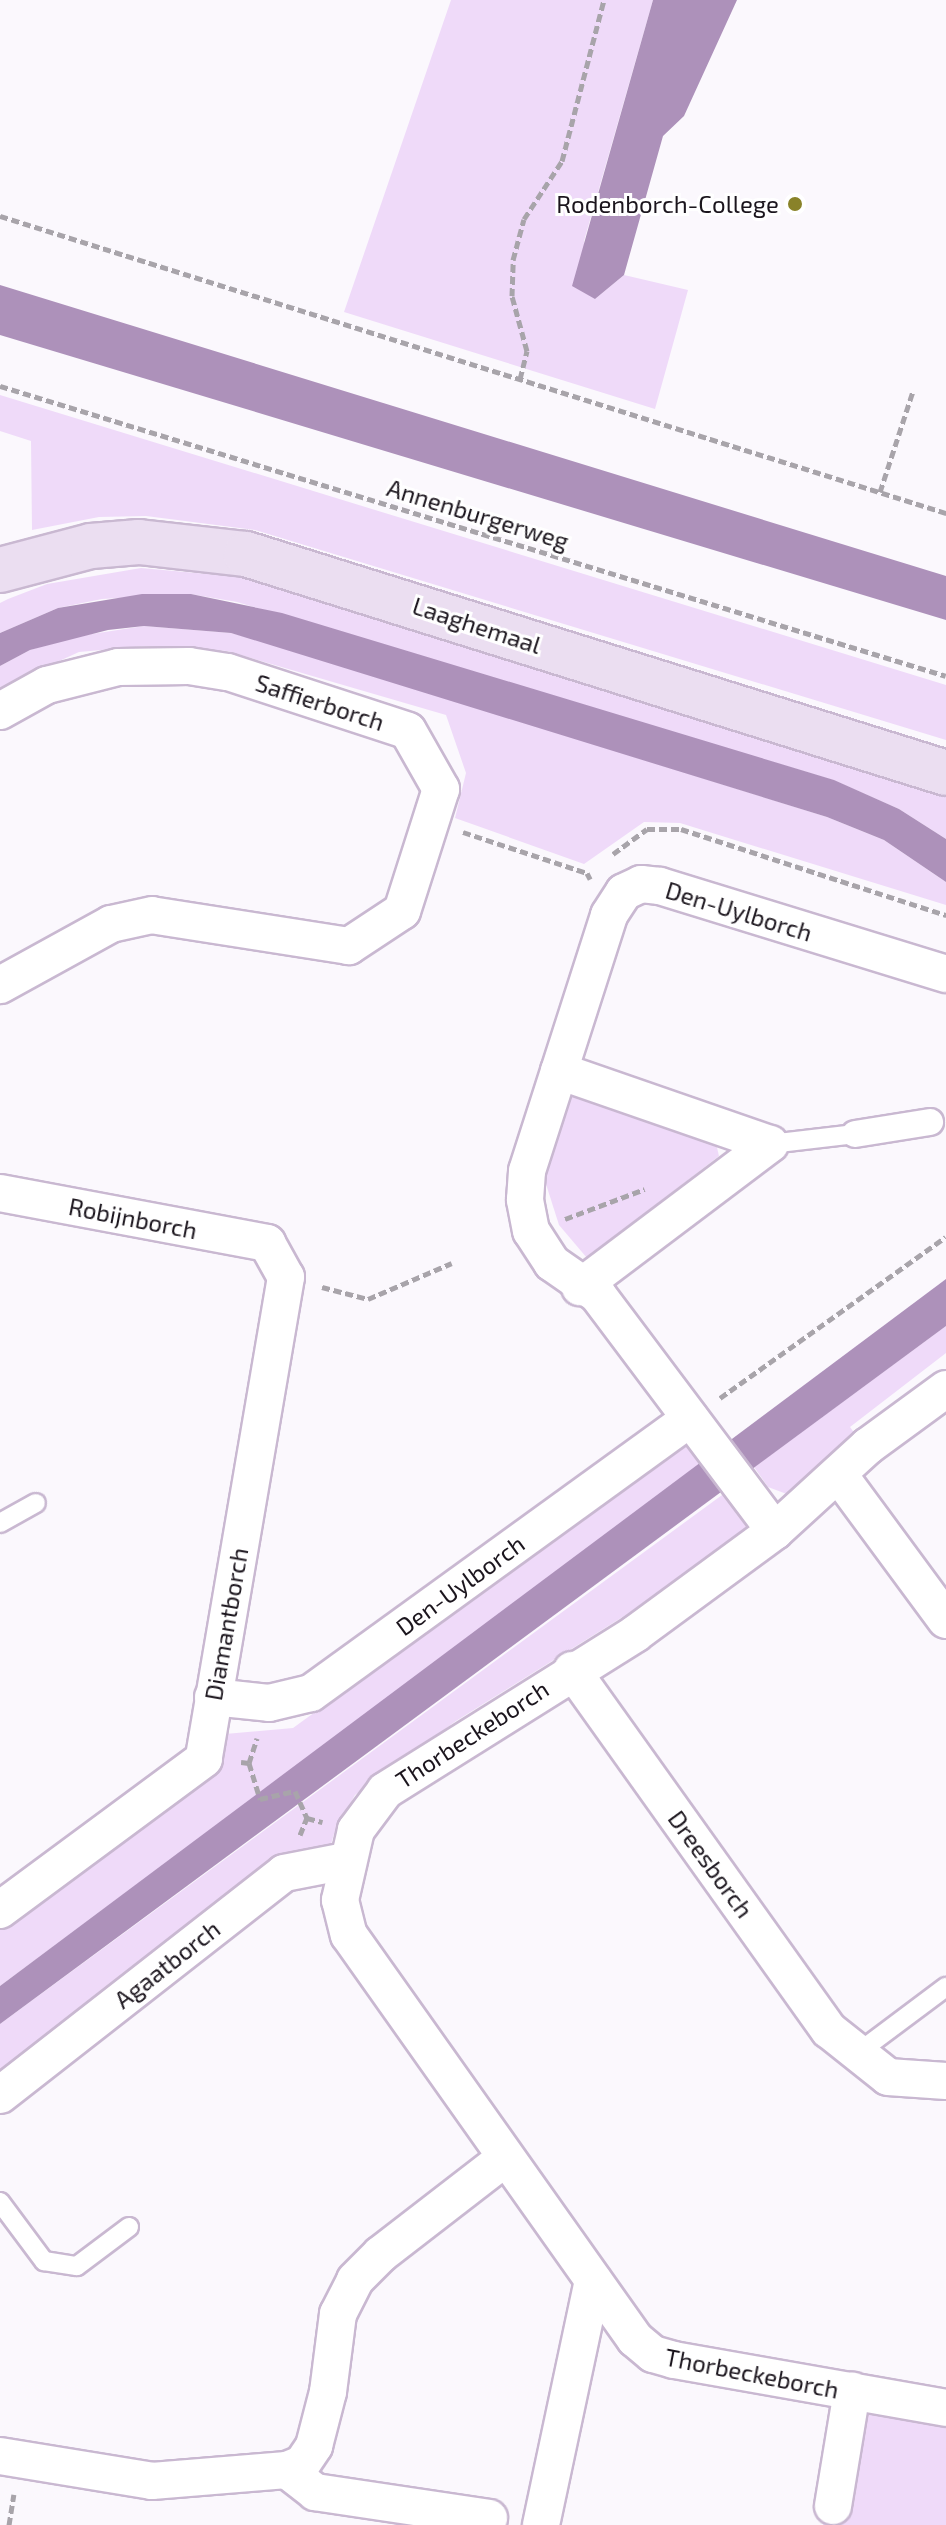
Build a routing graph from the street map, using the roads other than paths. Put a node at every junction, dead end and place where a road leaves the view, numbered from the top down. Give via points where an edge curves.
1 (0, 570) edge
2 (0, 711) edge
3 (946, 773) edge
4 (946, 974) edge
5 (0, 985) edge
6 (559, 1071) junction
7 (930, 1122) dead end
8 (855, 1134) joint
9 (770, 1144) junction
10 (0, 1193) edge
11 (286, 1277) joint
12 (580, 1287) junction
13 (946, 1389) edge
14 (699, 1432) junction
15 (839, 1475) junction
16 (36, 1503) dead end
17 (0, 1523) edge
18 (775, 1531) junction
19 (946, 1620) edge
20 (572, 1670) junction
21 (213, 1697) junction
22 (346, 1861) junction
23 (0, 1910) edge
24 (946, 1987) edge
25 (855, 2055) junction
26 (946, 2081) edge
27 (0, 2095) edge
28 (505, 2158) junction
29 (0, 2202) edge
30 (129, 2227) dead end
31 (593, 2280) junction
32 (852, 2391) junction
33 (946, 2408) edge
34 (0, 2456) edge
35 (294, 2467) junction
36 (833, 2506) dead end
37 (489, 2518) dead end
38 (541, 2525) edge

1 - 3 main road, Laaghemaal via 91,546 139,542 246,554
2 - 5 street, Saffierborch via 47,685 118,667 189,666 228,672 408,731 441,789 402,911 349,946 152,915 111,924
4 - 6 street, Den-Uylborch via 641,884 624,892 609,915
6 - 9 street
6 - 12 street, Den-Uylborch via 527,1171 525,1200 531,1231 552,1263
7 - 8 street
8 - 9 lane
9 - 12 street
10 - 11 street, Robijnborch via 267,1243
11 - 21 street, Diamantborch
12 - 14 street, Den-Uylborch via 598,1295
13 - 15 street, Thorbeckeborch
14 - 18 street, Den-Uylborch
14 - 21 street, Den-Uylborch via 311,1693 269,1703
15 - 18 street, Thorbeckeborch
15 - 19 street
16 - 17 lane
18 - 20 street, Thorbeckeborch via 635,1634
20 - 22 street, Thorbeckeborch via 385,1791 356,1830
20 - 25 street, Dreesborch via 829,2030
21 - 23 street, Diamantborch via 204,1759
22 - 27 street, Agaatborch via 284,1873
22 - 28 street, Thorbeckeborch via 340,1900 349,1935
24 - 25 lane
25 - 26 street, Dreesborch via 888,2077
28 - 31 street, Thorbeckeborch
28 - 35 street via 355,2280 338,2314 328,2392 314,2446
29 - 30 lane via 44,2261 77,2266
31 - 32 street, Thorbeckeborch via 635,2339 653,2354
31 - 38 street
32 - 33 street, Thorbeckeborch
32 - 36 street
34 - 35 street via 152,2481
35 - 37 street via 315,2492

